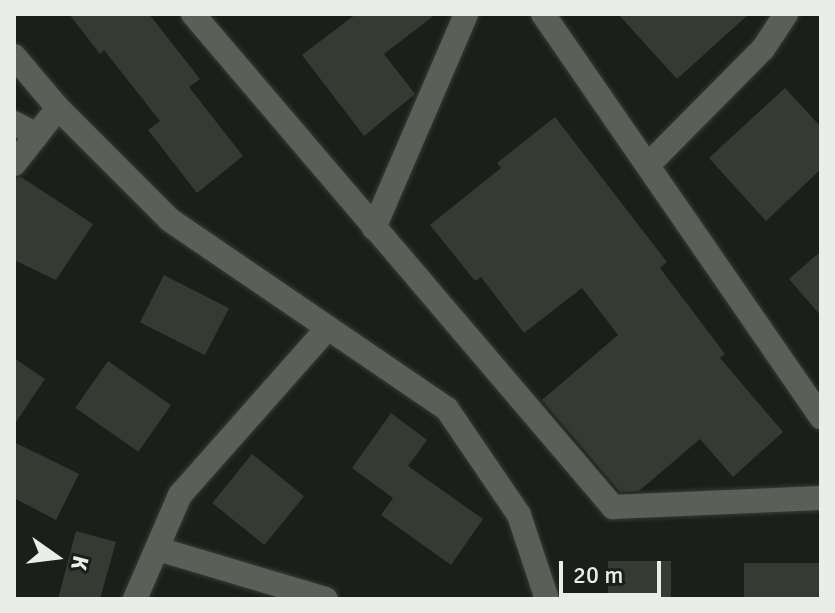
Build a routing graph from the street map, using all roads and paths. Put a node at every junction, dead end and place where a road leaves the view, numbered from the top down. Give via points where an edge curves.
1 (193, 14) edge
2 (466, 14) edge
3 (543, 14) edge
4 (786, 14) edge
5 (14, 56) edge
6 (58, 108) junction
7 (14, 123) edge
8 (37, 135) junction
9 (14, 164) edge
10 (649, 164) junction
11 (374, 228) junction
12 (328, 328) junction
13 (812, 381) edge
14 (821, 417) edge
15 (821, 498) edge
16 (158, 549) junction
17 (135, 599) edge
18 (326, 599) edge
19 (547, 599) edge

1 - 11 street
2 - 11 street
3 - 10 street
4 - 10 street via 763,49
5 - 6 street
6 - 8 street
6 - 12 street via 170,220
7 - 8 street
8 - 9 street
10 - 13 street
11 - 15 street via 613,507
12 - 16 street via 180,495
12 - 19 street via 447,409 519,515
13 - 14 street
16 - 17 street
16 - 18 street

